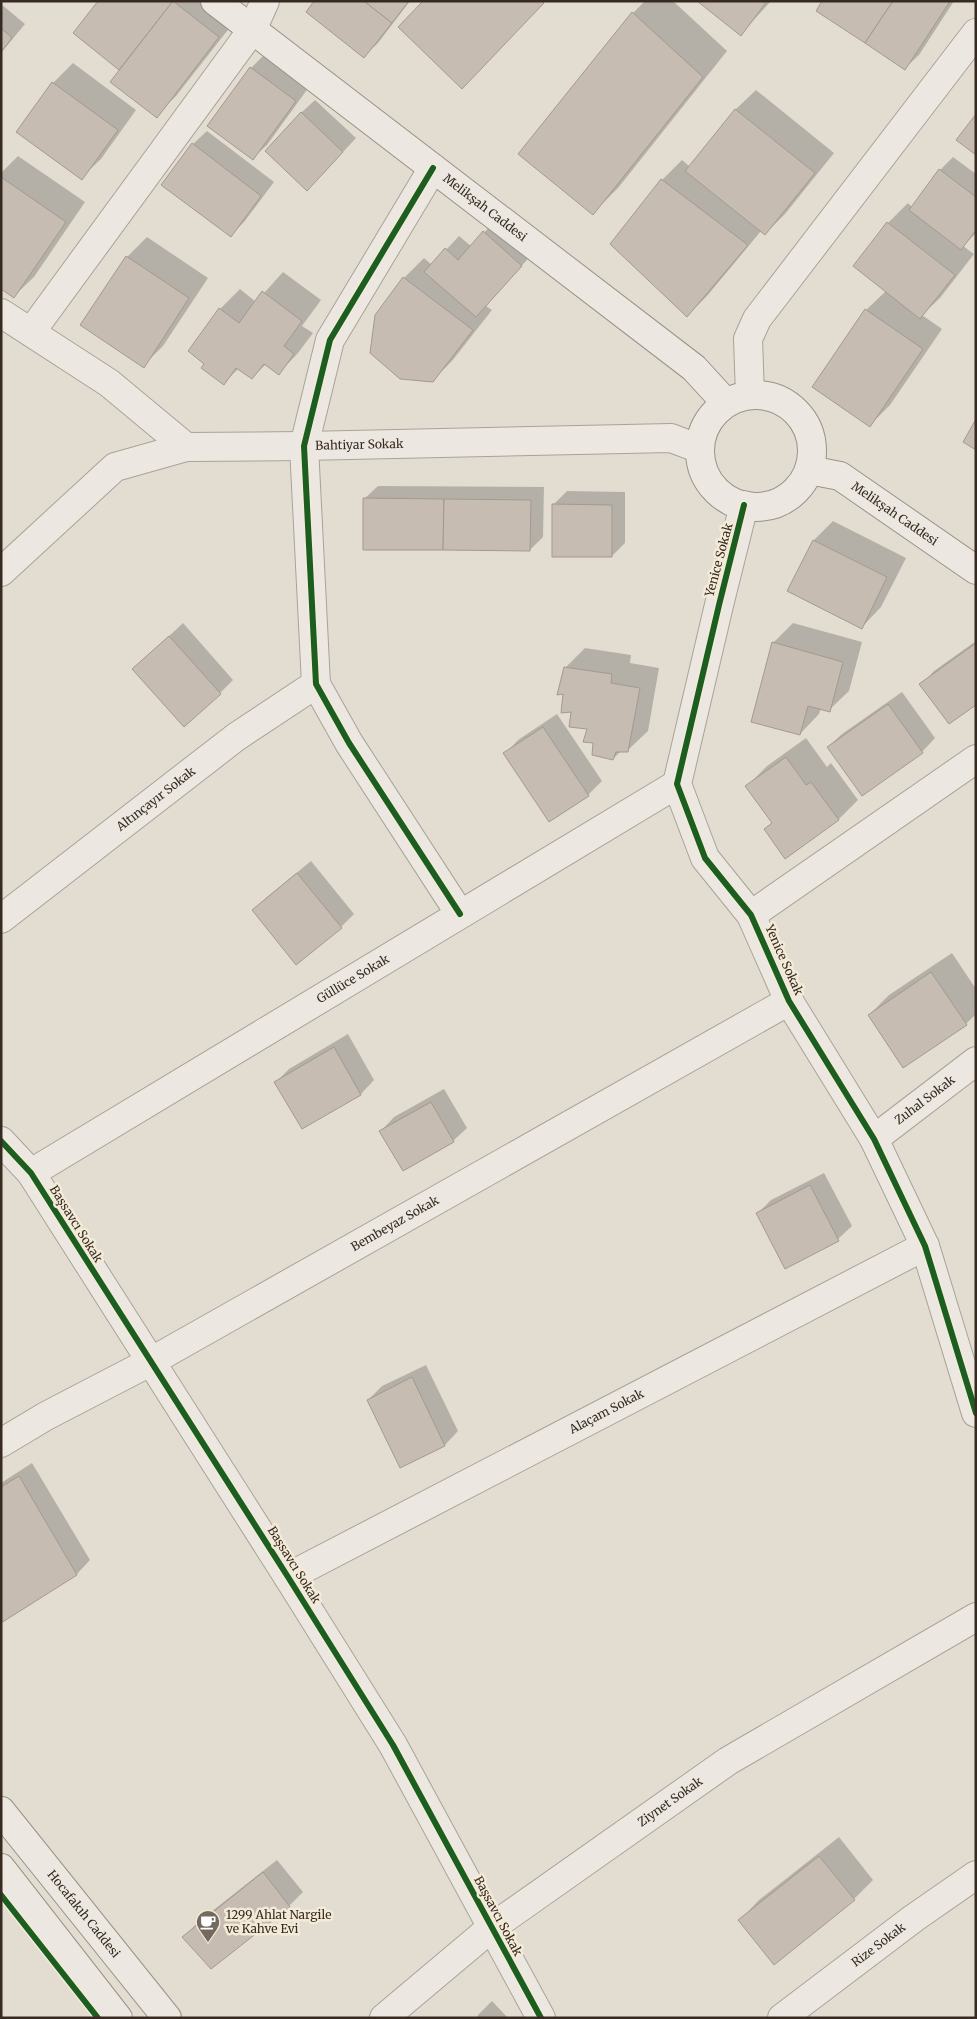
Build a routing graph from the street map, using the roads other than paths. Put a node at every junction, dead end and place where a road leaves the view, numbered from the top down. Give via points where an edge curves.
1 (215, 1) edge
2 (265, 1) edge
3 (252, 30) junction
4 (976, 33) edge
5 (433, 168) junction
6 (1, 313) edge
7 (31, 332) junction
8 (738, 399) junction
9 (304, 446) junction
10 (186, 447) junction
11 (700, 449) junction
12 (808, 470) junction
13 (744, 505) junction
14 (976, 570) edge
15 (1, 572) edge
16 (316, 684) junction
17 (976, 759) edge
18 (677, 784) junction
19 (460, 914) junction
20 (751, 915) junction
21 (1, 920) edge
22 (789, 1001) junction
23 (976, 1061) edge
24 (874, 1139) junction
25 (1, 1141) edge
26 (30, 1173) junction
27 (925, 1246) junction
28 (150, 1362) junction
29 (976, 1413) edge
30 (1, 1444) edge
31 (288, 1577) junction
32 (976, 1617) edge
33 (1, 1811) edge
34 (1, 1868) edge
35 (976, 1874) edge
36 (492, 1928) junction
37 (118, 2018) edge
38 (167, 2018) edge
39 (384, 2018) edge
40 (541, 2018) edge
41 (782, 2018) edge

1 - 3 street, Melikşah Caddesi
2 - 3 street
3 - 5 street, Melikşah Caddesi
3 - 7 street
4 - 8 street via 757,318 748,339
5 - 8 street, Melikşah Caddesi
5 - 9 street via 330,340
6 - 7 street
7 - 10 street via 109,383
8 - 11 street via 712,415 703,431
8 - 12 street via 769,396 786,404 799,416 809,433 812,451
9 - 10 street, Bahtiyar Sokak
9 - 11 street, Bahtiyar Sokak via 671,438
9 - 16 street
10 - 15 street, Bahtiyar Sokak via 115,467
11 - 13 street via 702,466 710,483 722,496
12 - 13 street via 788,496 773,504
12 - 14 street, Melikşah Caddesi via 840,476
13 - 18 street, Yenice Sokak
16 - 19 street via 349,742
16 - 21 street, Altınçayır Sokak via 236,738
17 - 20 street
18 - 19 street, Güllüce Sokak
18 - 20 street, Yenice Sokak via 705,858
19 - 26 street, Güllüce Sokak
20 - 22 street, Yenice Sokak
22 - 24 street, Yenice Sokak
22 - 28 street, Bembeyaz Sokak
23 - 24 street, Zuhal Sokak
24 - 27 street, Yenice Sokak
25 - 26 street, Başsavcı Sokak
26 - 28 street, Başsavcı Sokak
27 - 29 street, Yenice Sokak
27 - 31 street, Alaçam Sokak
28 - 30 street, Bembeyaz Sokak via 46,1416
28 - 31 street, Başsavcı Sokak
31 - 36 street, Başsavcı Sokak via 394,1745
32 - 36 street, Ziynet Sokak via 728,1761
33 - 38 street, Hocafakıh Caddesi
34 - 37 street
35 - 41 street, Rize Sokak
36 - 39 street, Ziynet Sokak
36 - 40 street, Başsavcı Sokak

